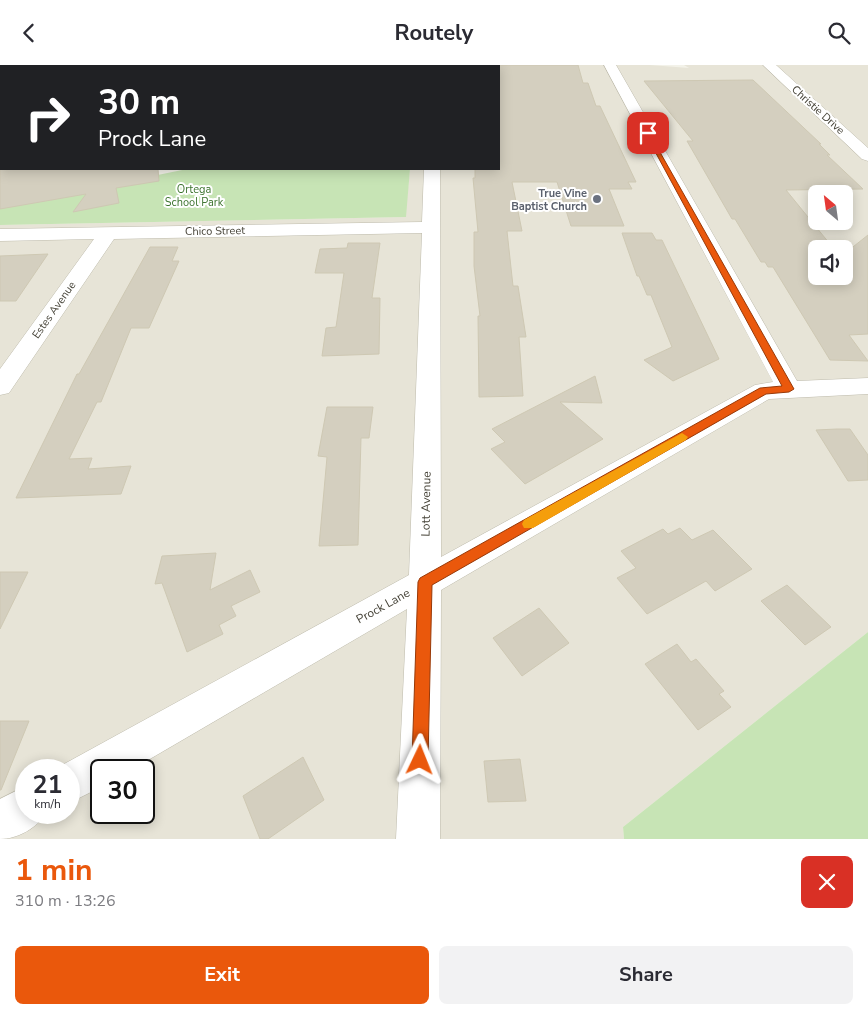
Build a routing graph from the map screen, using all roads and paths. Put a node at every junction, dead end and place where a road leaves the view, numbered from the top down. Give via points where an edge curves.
1 (610, 65) edge
2 (769, 65) edge
3 (868, 156) edge
4 (432, 170) edge
5 (431, 227) junction
6 (108, 233) junction
7 (0, 235) edge
8 (868, 386) edge
9 (0, 387) edge
10 (789, 389) junction
11 (425, 582) junction
12 (80, 777) edge
13 (15, 813) edge
14 (0, 822) edge
15 (418, 839) edge

1 - 10 street
2 - 3 street, Christie Drive
4 - 5 street, Lott Avenue
5 - 6 street, Chico Street
5 - 11 street, Lott Avenue
6 - 7 street, Chico Street
6 - 9 street, Estes Avenue
8 - 10 street, Prock Lane
10 - 11 street, Prock Lane via 764,391
11 - 12 street, Prock Lane
11 - 15 street, Lott Avenue
13 - 14 street

